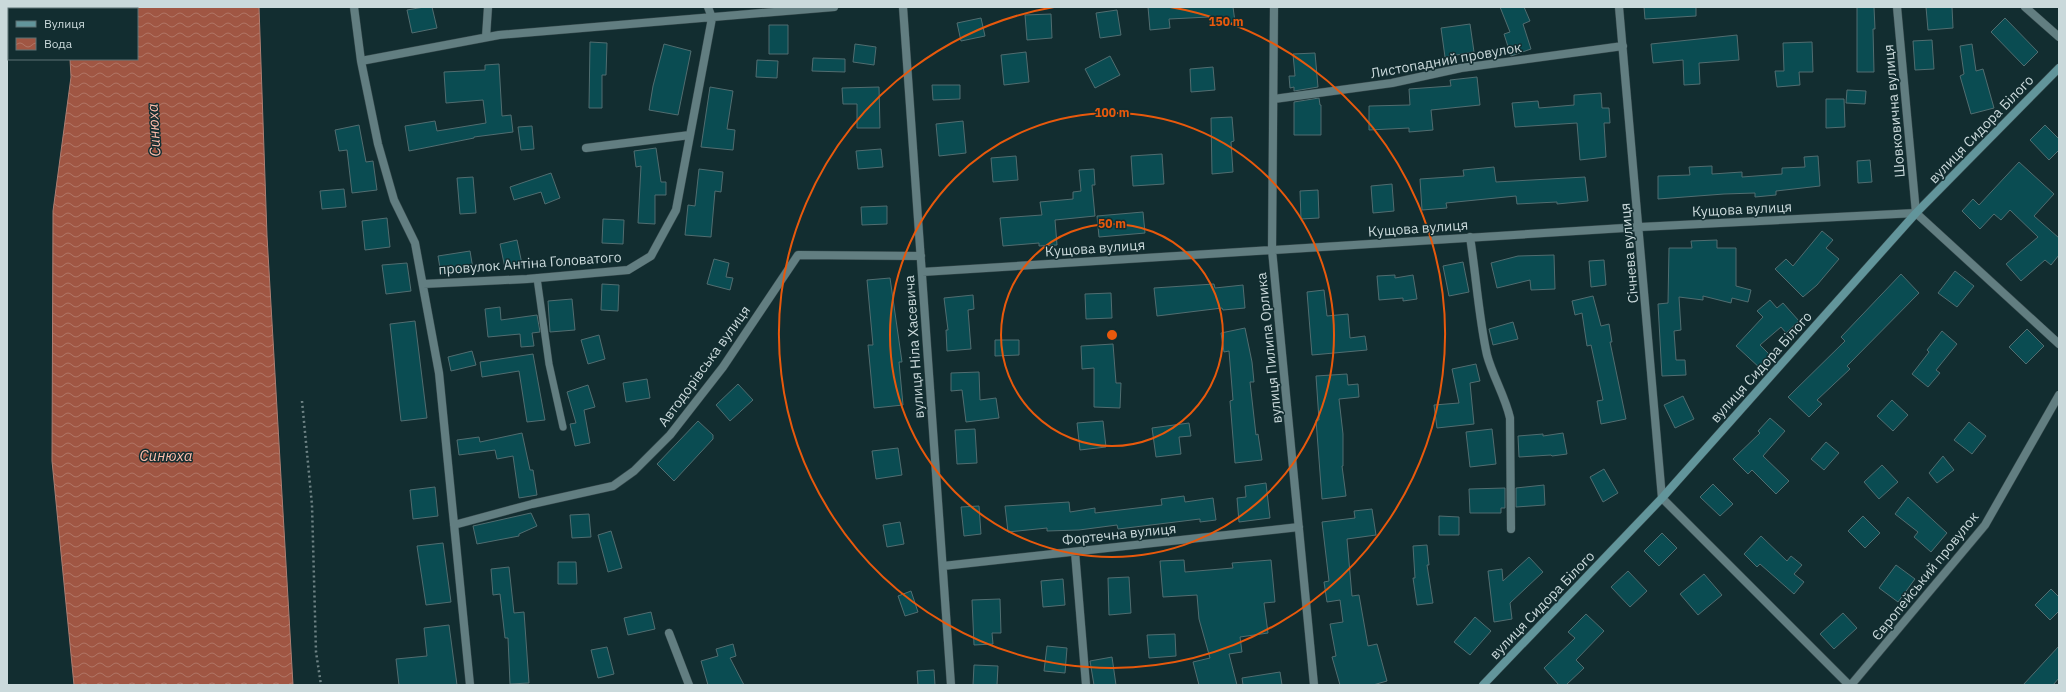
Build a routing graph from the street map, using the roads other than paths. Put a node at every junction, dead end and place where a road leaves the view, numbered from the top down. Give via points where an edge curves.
1 (354, 7) edge
2 (488, 7) edge
3 (708, 7) edge
4 (834, 7) edge
5 (903, 7) edge
6 (1274, 7) edge
7 (1619, 7) edge
8 (1897, 7) edge
9 (2025, 7) edge
10 (712, 18) junction
11 (486, 37) junction
12 (2059, 37) edge
13 (1623, 46) junction
14 (361, 61) junction
15 (2059, 68) edge
16 (1274, 99) junction
17 (690, 136) junction
18 (586, 148) dead end
19 (1916, 213) junction
20 (1640, 227) junction
21 (1470, 237) junction
22 (1272, 250) junction
23 (921, 256) junction
24 (922, 272) junction
25 (537, 278) junction
26 (423, 284) junction
27 (2059, 344) edge
28 (2059, 395) edge
29 (563, 427) dead end
30 (1662, 498) junction
31 (454, 525) junction
32 (1299, 527) junction
33 (1511, 529) dead end
34 (1075, 552) junction
35 (943, 566) junction
36 (669, 633) dead end
37 (470, 685) edge
38 (689, 685) edge
39 (951, 685) edge
40 (1086, 685) edge
41 (1314, 685) edge
42 (1483, 685) edge
43 (1850, 685) edge

1 - 14 street
2 - 11 street
3 - 10 street
4 - 10 street
5 - 23 street, вулиця Ніла Хасевича
6 - 16 street, вулиця Пилипа Орлика
7 - 13 street, Січнева вулиця
8 - 19 street, Шовковична вулиця
9 - 12 street
10 - 11 street
10 - 17 street, провулок Антіна Головатого
11 - 14 street
13 - 16 street, Листопадний провулок via 1460,68 1392,83
13 - 20 street, Січнева вулиця
14 - 26 street via 378,144 394,200 415,243
15 - 19 street, вулиця Сидора Білого
16 - 22 street, вулиця Пилипа Орлика
17 - 18 street
17 - 25 street, провулок Антіна Головатого via 676,210 651,256 628,270
19 - 20 street, Кущова вулиця
19 - 27 street
19 - 30 street, вулиця Сидора Білого
20 - 21 street, Кущова вулиця
20 - 30 street, Січнева вулиця
21 - 22 street, Кущова вулиця
21 - 33 street via 1487,355 1510,418
22 - 24 street, Кущова вулиця
22 - 32 street, вулиця Пилипа Орлика
23 - 24 street, вулиця Ніла Хасевича
23 - 31 street, Автодорівська вулиця via 798,255 723,367 670,435 634,471 613,486
24 - 35 street, вулиця Ніла Хасевича
25 - 26 street, провулок Антіна Головатого
25 - 29 lane via 549,364
26 - 31 street via 439,373
28 - 43 street, Європейський провулок via 1985,525
30 - 42 street, вулиця Сидора Білого
30 - 43 street, Європейський провулок
31 - 37 street
32 - 34 street, Фортечна вулиця
32 - 41 street, вулиця Пилипа Орлика
34 - 35 street, Фортечна вулиця
34 - 40 street
35 - 39 street, вулиця Ніла Хасевича
36 - 38 street

